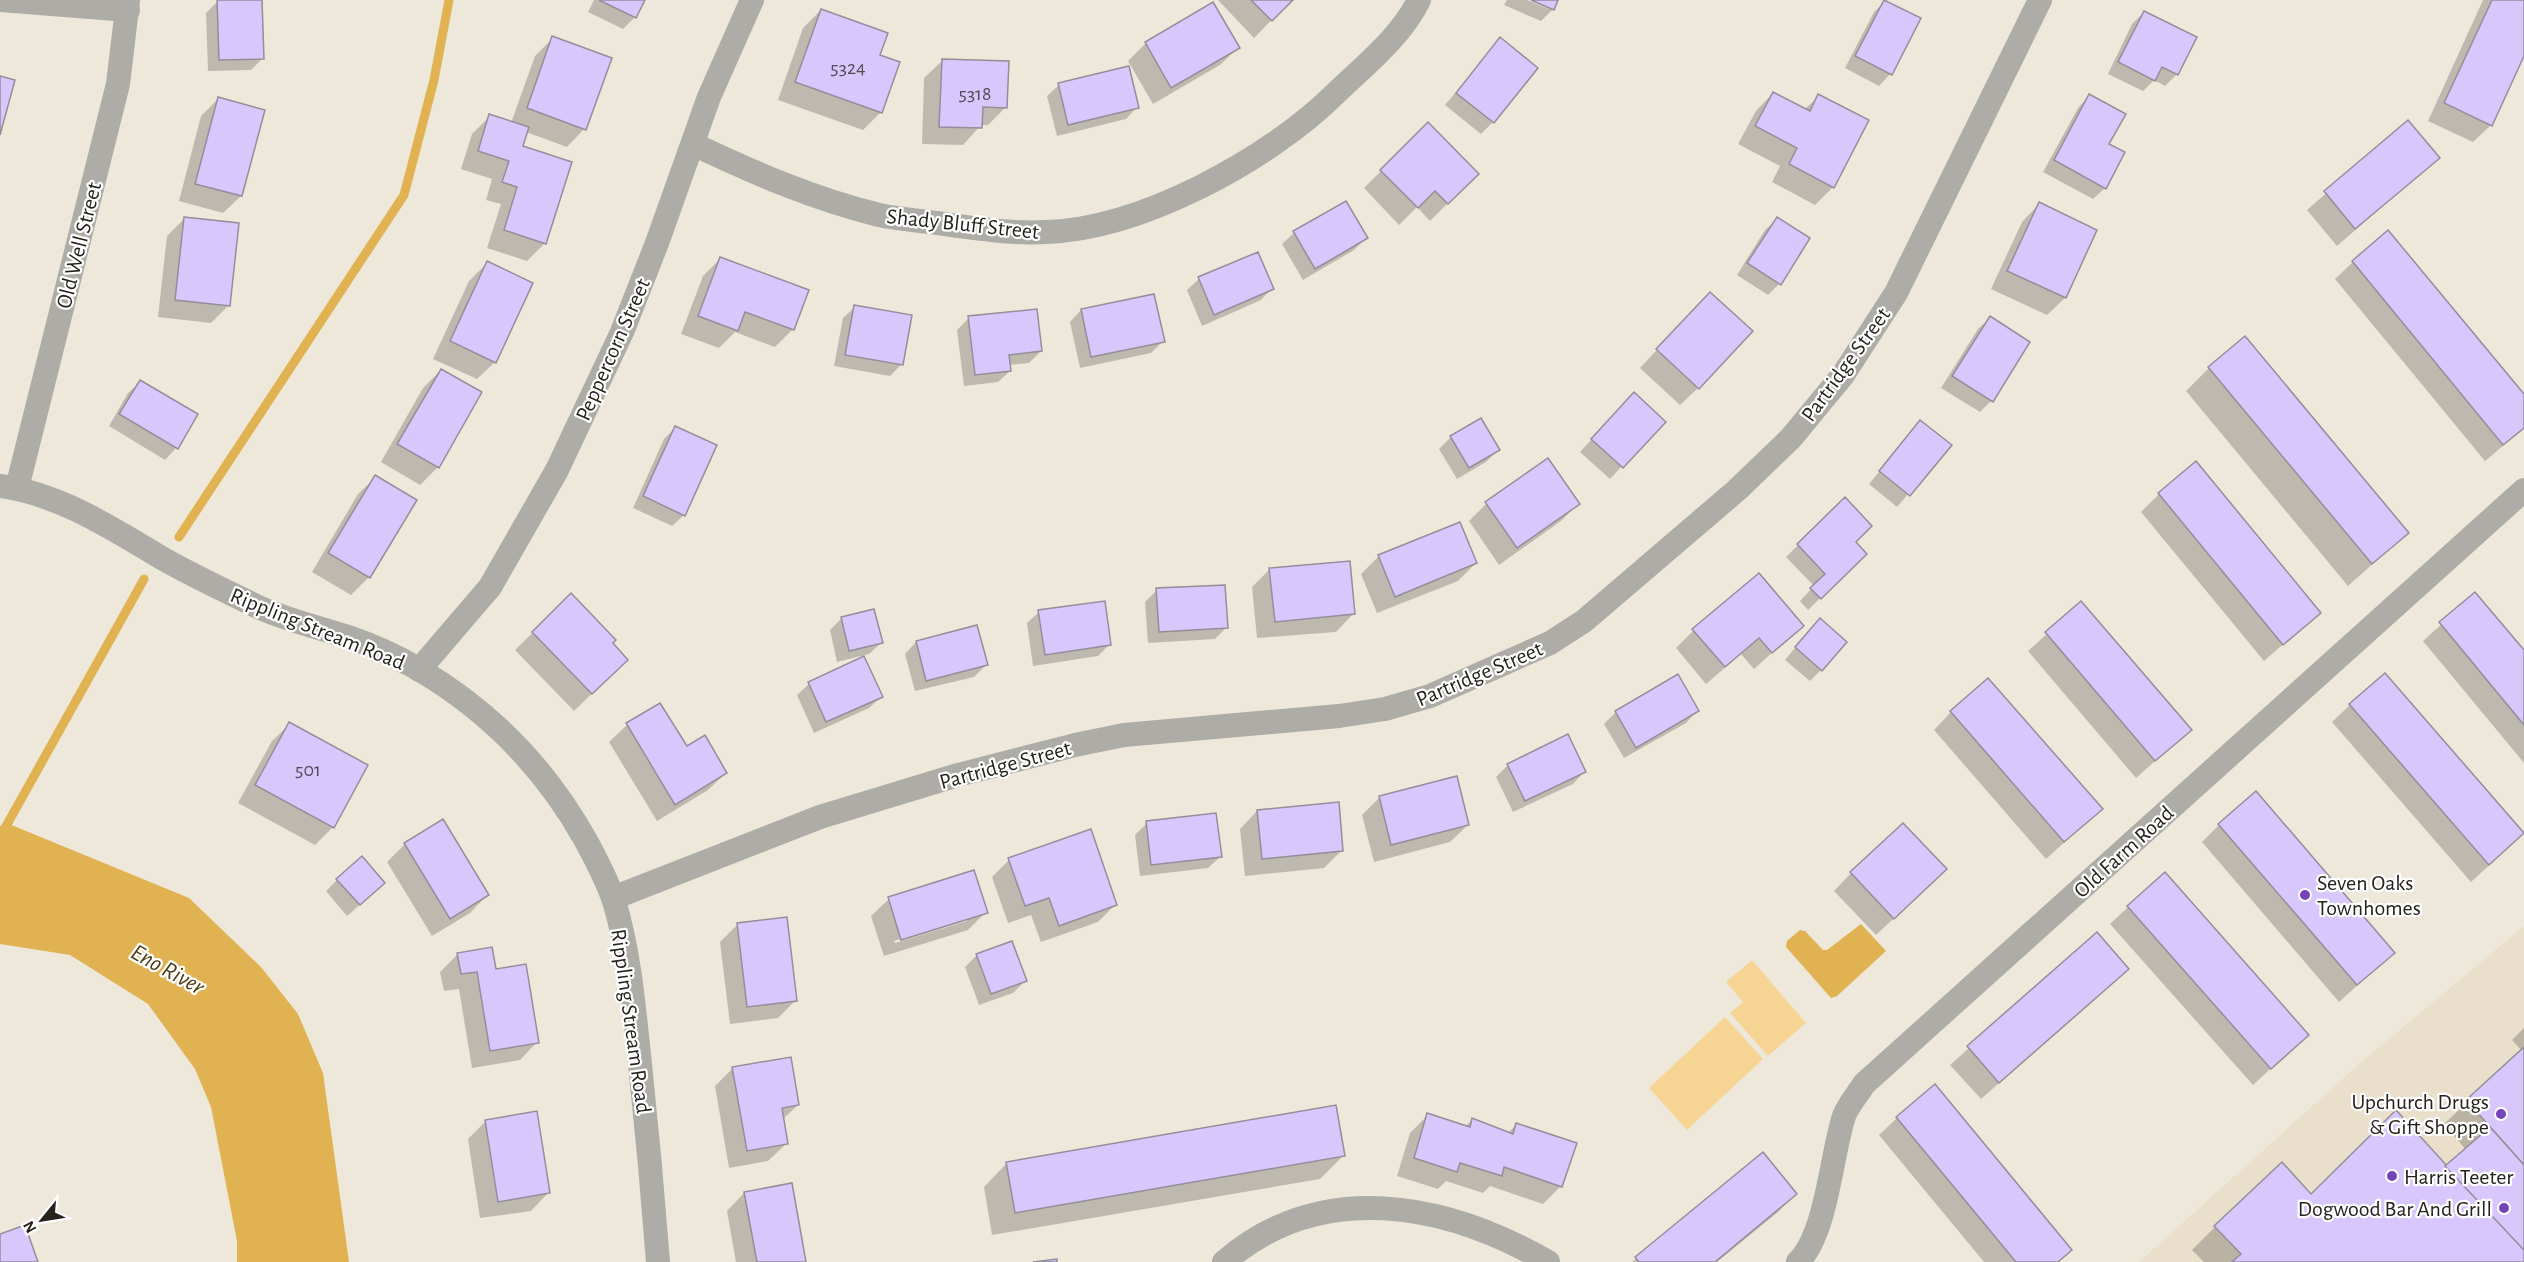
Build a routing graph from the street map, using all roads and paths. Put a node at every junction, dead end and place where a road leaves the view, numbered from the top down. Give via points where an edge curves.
1 (0, 0) edge
2 (752, 0) edge
3 (1419, 0) edge
4 (2040, 0) edge
5 (128, 5) edge
6 (693, 144) junction
7 (8, 487) edge
8 (2524, 490) edge
9 (419, 670) junction
10 (613, 898) junction
11 (658, 1262) edge
12 (1224, 1262) edge
13 (1548, 1262) edge
14 (1798, 1262) edge

1 - 5 street
2 - 6 street, Peppercorn Street via 713,87
3 - 6 street, Shady Bluff Street via 1394,36 1320,109 1281,141 1202,186 1154,207 1100,223 1048,232 1005,232 882,215 814,197
4 - 10 street, Partridge Street via 1896,293 1843,375 1791,438 1737,490 1584,621 1550,643 1430,696 1385,709 1124,735 958,775 820,817
5 - 7 street, Old Well Street via 118,84
6 - 9 street, Peppercorn Street via 622,332 557,470 490,587
7 - 9 street, Rippling Stream Road via 57,501 264,610 352,638
8 - 14 street, Old Farm Road via 1864,1084 1845,1113 1822,1214
9 - 10 street, Rippling Stream Road via 493,722 523,751 574,820
10 - 11 street, Rippling Stream Road via 626,948 633,1001
12 - 13 street via 1259,1237 1295,1221 1330,1210 1364,1207 1396,1209 1473,1225

